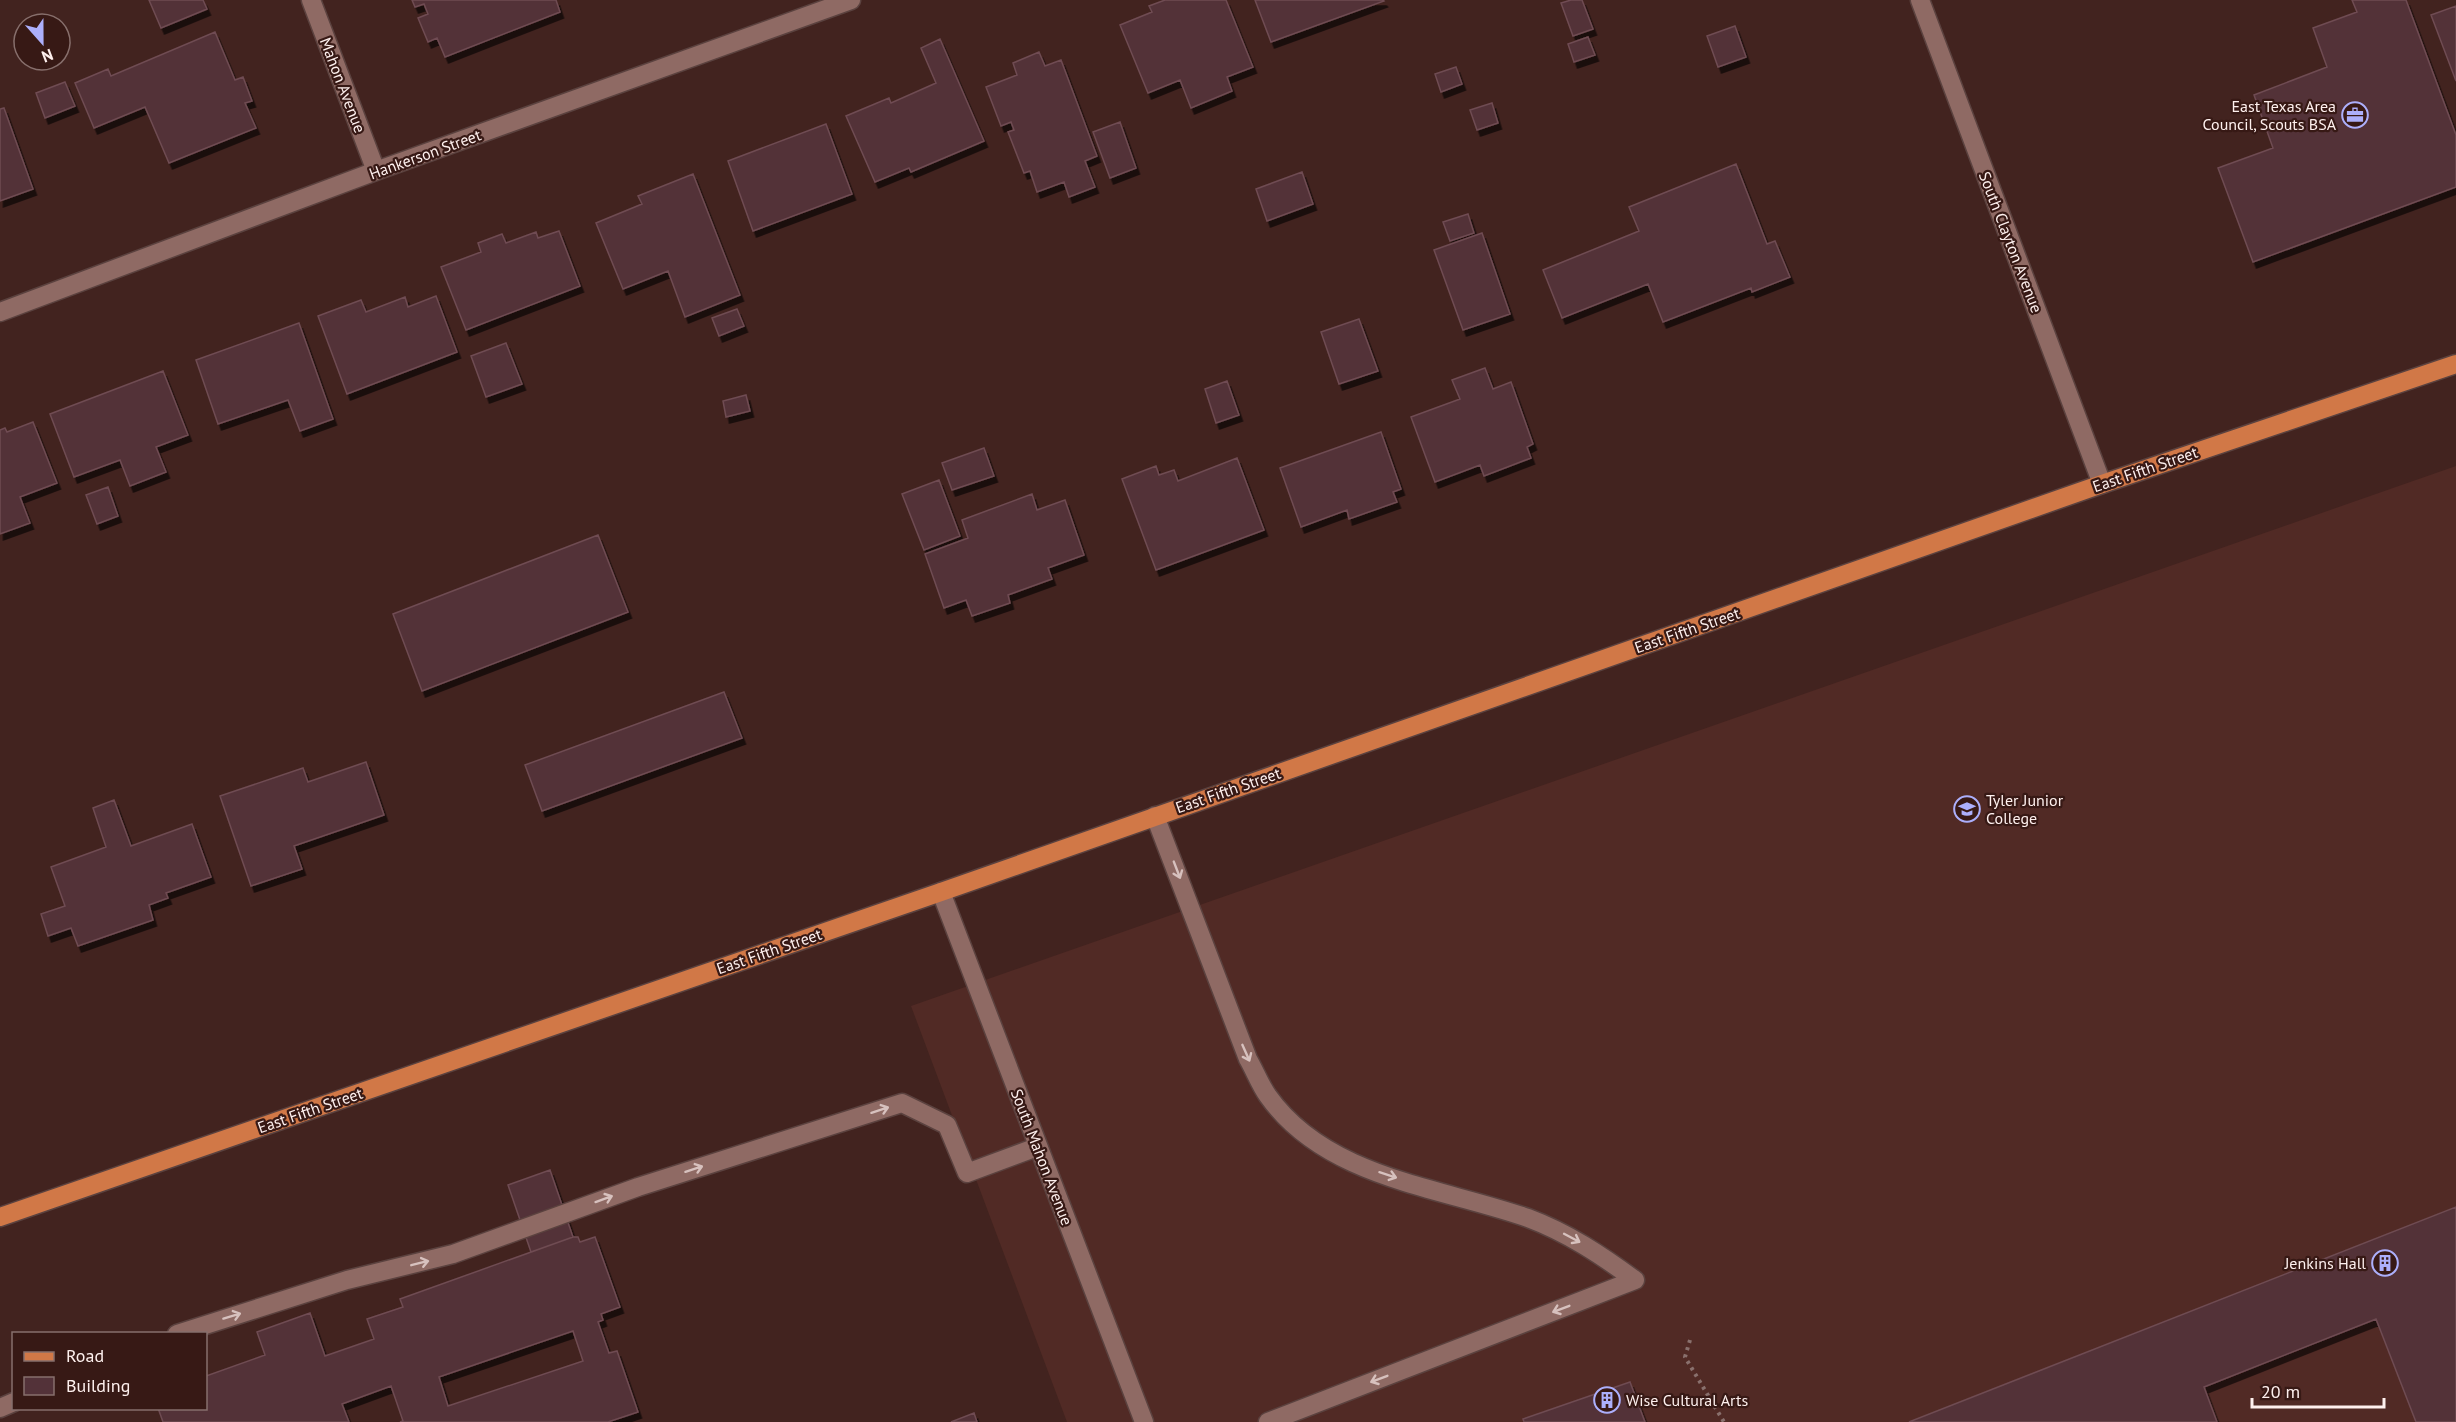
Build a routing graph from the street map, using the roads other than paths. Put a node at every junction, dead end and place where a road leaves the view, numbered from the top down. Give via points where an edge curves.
1 (310, 0) edge
2 (851, 0) edge
3 (1920, 0) edge
4 (376, 171) junction
5 (0, 312) edge
6 (2456, 364) edge
7 (2103, 484) junction
8 (1155, 816) junction
9 (941, 892) junction
10 (1037, 1147) junction
11 (0, 1217) edge
12 (183, 1332) edge
13 (1144, 1422) edge
14 (1268, 1422) edge

1 - 4 street, Mahon Avenue
2 - 4 street, Hankerson Street
3 - 7 street, South Clayton Avenue
4 - 5 street, Hankerson Street
6 - 7 main road, East Fifth Street
7 - 8 main road, East Fifth Street
8 - 9 main road, East Fifth Street
8 -> 14 street via 1248,1059 1267,1095 1291,1122 1346,1159 1382,1174 1528,1218 1568,1235 1635,1280
9 - 10 street, South Mahon Avenue
9 - 11 main road, East Fifth Street
12 -> 10 street via 347,1280 453,1254 638,1187 902,1102 947,1125 967,1173
10 - 13 street, South Mahon Avenue

